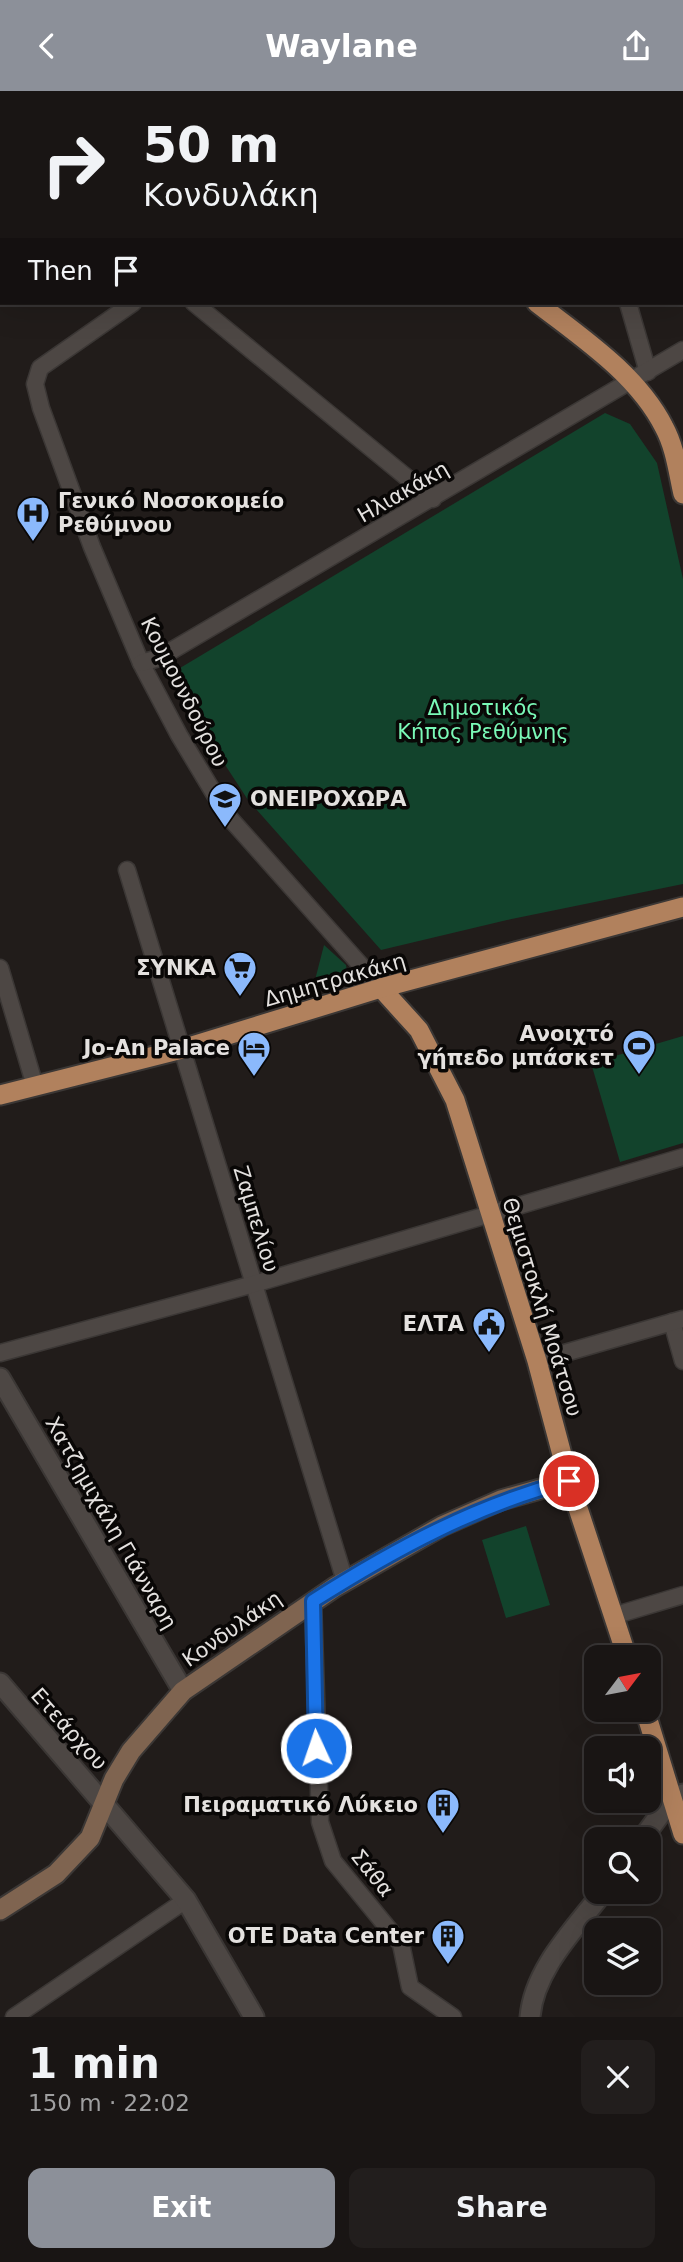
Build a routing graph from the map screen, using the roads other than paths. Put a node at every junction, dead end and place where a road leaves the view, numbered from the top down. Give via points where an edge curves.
1 (130, 305) edge
2 (196, 305) edge
3 (540, 305) edge
4 (628, 305) edge
5 (683, 350) edge
6 (640, 377) junction
7 (683, 494) edge
8 (433, 499) junction
9 (141, 663) junction
10 (127, 870) dead end
11 (683, 907) edge
12 (0, 968) edge
13 (381, 988) junction
14 (182, 1049) junction
15 (35, 1086) junction
16 (0, 1095) edge
17 (683, 1157) edge
18 (491, 1215) junction
19 (254, 1284) junction
20 (677, 1321) edge
21 (0, 1353) edge
22 (537, 1361) junction
23 (683, 1361) edge
24 (0, 1378) edge
25 (569, 1481) junction
26 (345, 1581) junction
27 (683, 1595) edge
28 (313, 1601) junction
29 (613, 1616) junction
30 (623, 1645) edge
31 (0, 1683) edge
32 (183, 1691) junction
33 (650, 1722) edge
34 (678, 1795) edge
35 (106, 1804) junction
36 (652, 1827) edge
37 (683, 1834) edge
38 (186, 1900) junction
39 (594, 1904) edge
40 (0, 1910) edge
41 (14, 2017) edge
42 (254, 2017) edge
43 (453, 2017) edge
44 (530, 2017) edge

1 - 9 street, Κουμουνδούρου via 40,368 35,384 92,547
2 - 8 street
3 - 6 main road
4 - 6 street
5 - 6 street, Ηλιακάκη
6 - 7 main road via 664,426
6 - 8 street, Ηλιακάκη
8 - 9 street, Ηλιακάκη via 159,658
9 - 13 street, Κουμουνδούρου via 227,815
10 - 14 street, Ζαμπελίου
11 - 13 main road, Δημητρακάκη
12 - 15 street
13 - 14 main road, Δημητρακάκη
13 - 18 main road, Θεμιστοκλή Μοάτσου via 419,1030 455,1100
14 - 15 main road, Δημητρακάκη
14 - 19 street, Ζαμπελίου
15 - 16 main road, Δημητρακάκη
17 - 18 street
18 - 19 street
18 - 22 main road, Θεμιστοκλή Μοάτσου
19 - 21 street
19 - 26 street, Ζαμπελίου
20 - 22 street
20 - 23 street
22 - 25 main road, Θεμιστοκλή Μοάτσου
24 - 32 street, Χατζημιχάλη Γιάνναρη
25 - 26 main road, Κονδυλάκη via 501,1500 442,1526
25 - 29 main road, Θεμιστοκλή Μοάτσου
26 - 28 main road, Κονδυλάκη
27 - 29 street
28 - 32 main road, Κονδυλάκη
28 - 43 street, Σάθα via 320,1822 333,1861 401,1944 411,1987
29 - 30 main road, Θεμιστοκλή Μοάτσου
31 - 35 street, Ετεάρχου
32 - 35 main road, Κονδυλάκη via 131,1751
33 - 34 main road
34 - 36 street
34 - 37 main road
35 - 38 street, Ετεάρχου
35 - 40 main road, Κονδυλάκη via 90,1838 57,1874
38 - 41 street
38 - 42 street, Ετεάρχου
39 - 44 street via 547,1967 532,1996

